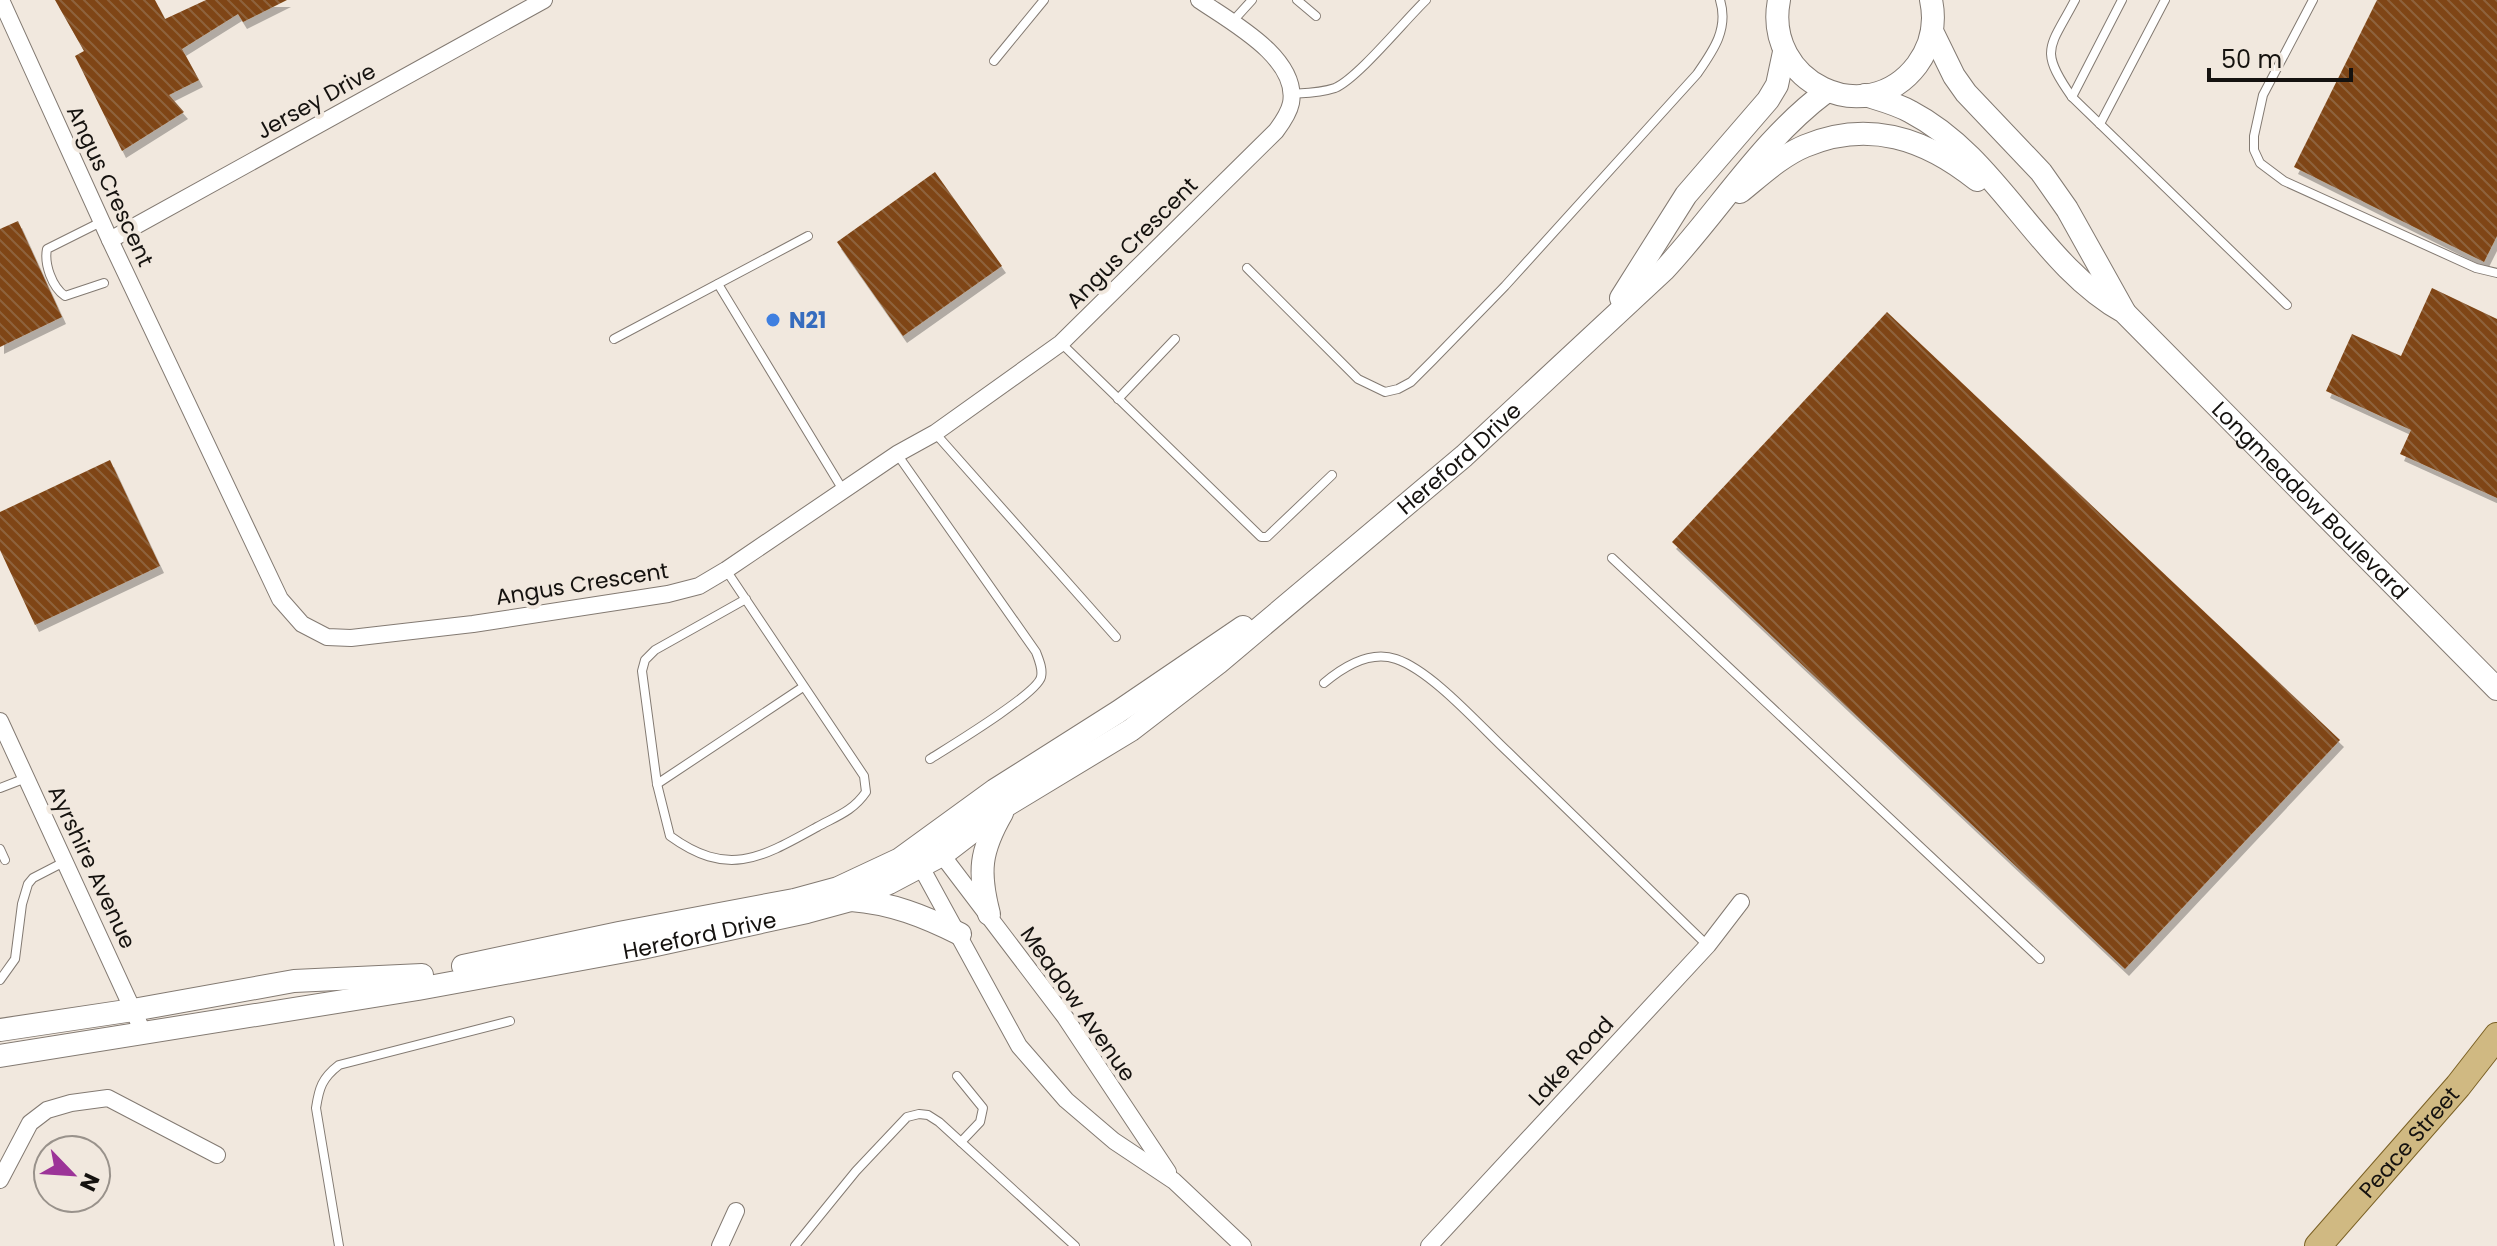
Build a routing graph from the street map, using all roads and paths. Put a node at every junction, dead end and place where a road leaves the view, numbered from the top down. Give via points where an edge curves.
1 (1, 0) edge
2 (544, 0) edge
3 (1044, 0) edge
4 (1199, 0) edge
5 (1252, 0) edge
6 (1297, 0) edge
7 (1426, 0) edge
8 (1720, 0) edge
9 (1779, 0) edge
10 (1931, 0) edge
11 (2075, 0) edge
12 (2122, 0) edge
13 (2165, 0) edge
14 (2313, 0) edge
15 (1316, 16) dead end
16 (1232, 23) junction
17 (1932, 31) junction
18 (1784, 52) junction
19 (994, 61) dead end
20 (1827, 91) junction
21 (1291, 94) junction
22 (1865, 95) junction
23 (2072, 97) junction
24 (2100, 124) junction
25 (1718, 209) junction
26 (2021, 216) junction
27 (102, 222) junction
28 (808, 236) dead end
29 (110, 240) junction
30 (1247, 268) dead end
31 (2497, 273) edge
32 (104, 283) dead end
33 (718, 284) junction
34 (2287, 305) dead end
35 (2124, 312) junction
36 (1608, 320) junction
37 (614, 339) dead end
38 (1175, 339) dead end
39 (1061, 343) junction
40 (1118, 399) junction
41 (935, 433) junction
42 (897, 454) junction
43 (1332, 475) dead end
44 (843, 490) junction
45 (1612, 558) dead end
46 (726, 570) junction
47 (1305, 588) junction
48 (746, 599) junction
49 (1116, 637) dead end
50 (1324, 683) dead end
51 (803, 687) junction
52 (2497, 689) edge
53 (0, 721) edge
54 (5, 743) edge
55 (930, 759) dead end
56 (27, 778) junction
57 (657, 784) junction
58 (0, 788) edge
59 (1007, 805) junction
60 (0, 849) edge
61 (922, 859) junction
62 (5, 860) dead end
63 (65, 862) junction
64 (851, 900) junction
65 (1741, 902) dead end
66 (989, 914) junction
67 (960, 934) junction
68 (1708, 945) junction
69 (2040, 959) dead end
70 (0, 980) edge
71 (133, 1010) junction
72 (510, 1021) dead end
73 (0, 1030) edge
74 (143, 1032) junction
75 (2497, 1036) edge
76 (0, 1056) edge
77 (957, 1076) dead end
78 (961, 1142) junction
79 (217, 1155) dead end
80 (0, 1180) edge
81 (1174, 1181) junction
82 (736, 1211) dead end
83 (339, 1246) edge
84 (720, 1246) edge
85 (795, 1246) edge
86 (1075, 1246) edge
87 (1243, 1246) edge
88 (1429, 1246) edge
89 (2318, 1246) edge

1 - 27 street, Angus Crescent
2 - 29 street, Jersey Drive
3 - 19 lane
4 - 16 street
5 - 16 lane
6 - 15 lane
7 - 21 lane via 1339,86
8 - 30 lane via 1720,38 1697,74 1505,286 1398,389 1385,392 1358,379
9 - 18 street via 1778,33
10 - 17 street
11 - 23 lane via 2050,58
12 - 23 lane
13 - 24 lane
14 - 31 lane via 2256,116 2254,150 2260,163 2297,187
16 - 21 street via 1280,62
17 - 22 street via 1924,55 1909,74 1889,88
17 - 35 street, Longmeadow Boulevard via 1966,93 2050,184
18 - 20 street via 1795,69
18 - 36 street, Hereford Drive via 1768,100 1686,195
20 - 22 street
20 - 25 street, Hereford Drive via 1784,126
21 - 39 street, Angus Crescent via 1291,106 1276,131
22 - 26 street, Longmeadow Boulevard via 1930,124 1958,146
23 - 24 lane
24 - 34 lane
25 - 26 street via 1804,146 1870,134 1895,135 1926,146
25 - 36 street, Hereford Drive via 1664,270
26 - 35 street, Longmeadow Boulevard via 2073,273
27 - 29 street, Angus Crescent
27 - 32 lane via 56,242 45,257 53,282 65,296
28 - 33 lane
29 - 46 street, Angus Crescent via 280,599 302,624 327,637 351,638 473,624 668,594 699,586
33 - 37 lane
33 - 44 lane
35 - 52 street, Longmeadow Boulevard
36 - 47 street, Hereford Drive via 1464,456
38 - 40 lane
39 - 40 lane
39 - 41 street, Angus Crescent
40 - 43 lane via 1261,537
41 - 42 street, Angus Crescent
41 - 49 lane
42 - 44 street, Angus Crescent
42 - 55 lane via 1041,666 1041,678 1028,694
44 - 46 street, Angus Crescent
45 - 69 lane
46 - 48 lane
47 - 59 street, Hereford Drive via 1131,730
47 - 61 street, Hereford Drive via 995,790 940,831
48 - 51 lane
48 - 57 lane via 645,660 642,671
50 - 68 lane via 1339,670 1375,657 1412,665
51 - 57 lane
51 - 57 lane via 864,776 866,792 856,806 765,855 731,860 693,853 670,836
53 - 54 street, Ayrshire Avenue
54 - 56 street, Ayrshire Avenue
56 - 58 lane
56 - 63 street, Ayrshire Avenue
59 - 61 street, Hereford Drive
59 - 66 street via 982,865
60 - 62 lane
61 - 64 street, Hereford Drive
61 - 66 street, Meadow Avenue
61 - 67 street, Meadow Avenue
61 - 71 street, Hereford Drive via 794,900 418,976 294,981
63 - 70 lane via 28,884 15,959
63 - 71 street, Ayrshire Avenue
64 - 67 street via 912,912
64 - 74 street, Hereford Drive via 737,929 542,967
65 - 68 street, Lake Road
66 - 81 street, Meadow Avenue
67 - 81 street, Meadow Avenue via 1019,1046 1056,1089 1114,1141
68 - 88 street, Lake Road
71 - 73 street, Hereford Drive
71 - 74 street, Ayrshire Avenue
72 - 83 lane via 339,1065 325,1076 316,1108
74 - 76 street, Hereford Drive
75 - 89 main road, Peace Street
77 - 78 lane via 983,1108 980,1122
78 - 85 lane via 928,1115 907,1117
78 - 86 lane
79 - 80 street via 127,1106 96,1099 47,1110 30,1123
81 - 87 street, Meadow Avenue
82 - 84 street

